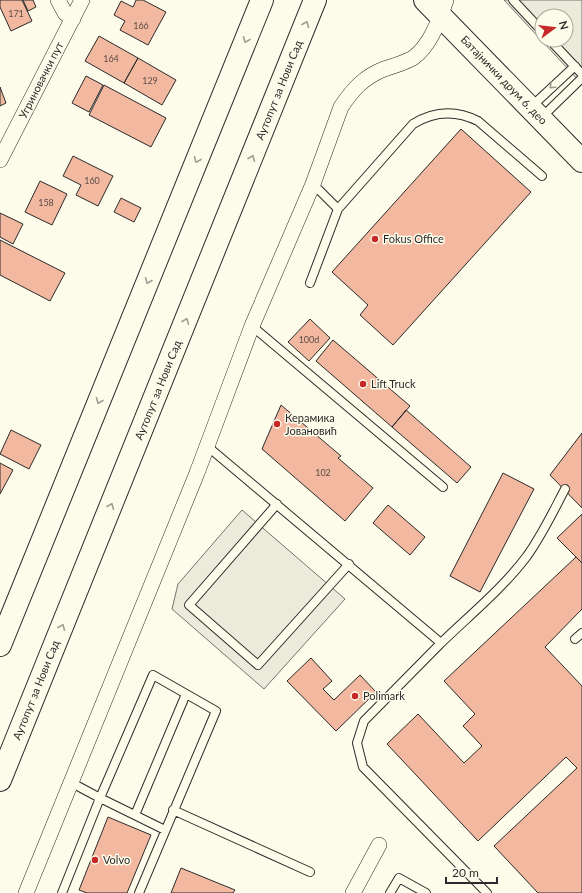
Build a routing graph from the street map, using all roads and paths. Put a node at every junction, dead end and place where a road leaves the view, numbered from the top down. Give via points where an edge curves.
1 (58, 0) edge
2 (82, 0) edge
3 (316, 0) edge
4 (425, 0) edge
5 (513, 0) edge
6 (259, 1) edge
7 (444, 8) edge
8 (73, 19) junction
9 (534, 22) edge
10 (558, 48) edge
11 (580, 72) edge
12 (536, 113) junction
13 (0, 160) edge
14 (582, 161) edge
15 (542, 176) dead end
16 (313, 184) junction
17 (338, 209) junction
18 (310, 283) dead end
19 (252, 326) junction
20 (207, 446) junction
21 (443, 487) dead end
22 (565, 489) dead end
23 (277, 504) junction
24 (349, 564) junction
25 (582, 633) edge
26 (575, 639) dead end
27 (441, 643) junction
28 (0, 645) edge
29 (186, 694) junction
30 (0, 780) edge
31 (72, 783) junction
32 (100, 798) junction
33 (174, 810) junction
34 (135, 815) junction
35 (165, 830) junction
36 (379, 845) dead end
37 (310, 872) dead end
38 (26, 893) edge
39 (62, 893) edge
40 (139, 893) edge
41 (353, 893) edge
42 (390, 893) edge
43 (426, 893) edge
44 (487, 893) edge

1 - 8 street
2 - 8 street, Угриновачки пут
30 -> 3 main road, Аутопут за Нови Сад
4 - 7 main road, Батајнички друм 6. део
5 - 9 lane
6 -> 28 main road
7 - 12 main road, Батајнички друм 6. део
7 - 16 street via 430,38 413,58 364,79 348,97 341,107
8 - 13 street, Угриновачки пут
10 - 11 lane
11 -> 12 lane
11 - 12 lane
12 - 14 main road, Батајнички друм 6. део
15 - 17 lane via 478,120 451,113 433,114 413,124
16 - 17 lane
16 - 19 street
17 - 18 lane
19 - 20 street
19 - 21 lane
20 - 23 lane
20 - 31 street
22 - 27 lane via 544,529 522,562
23 - 24 lane
23 - 24 lane via 189,605 258,665
24 - 27 lane
25 - 26 lane
27 - 44 lane via 364,721 357,743 363,767
29 - 32 lane via 153,675
29 - 33 lane via 216,711
29 - 34 lane
31 - 32 lane
31 - 38 street
32 - 34 lane
32 - 39 lane
33 - 35 lane
33 - 37 lane
34 - 35 lane
35 - 40 lane
36 - 41 street
42 - 43 lane via 399,878

